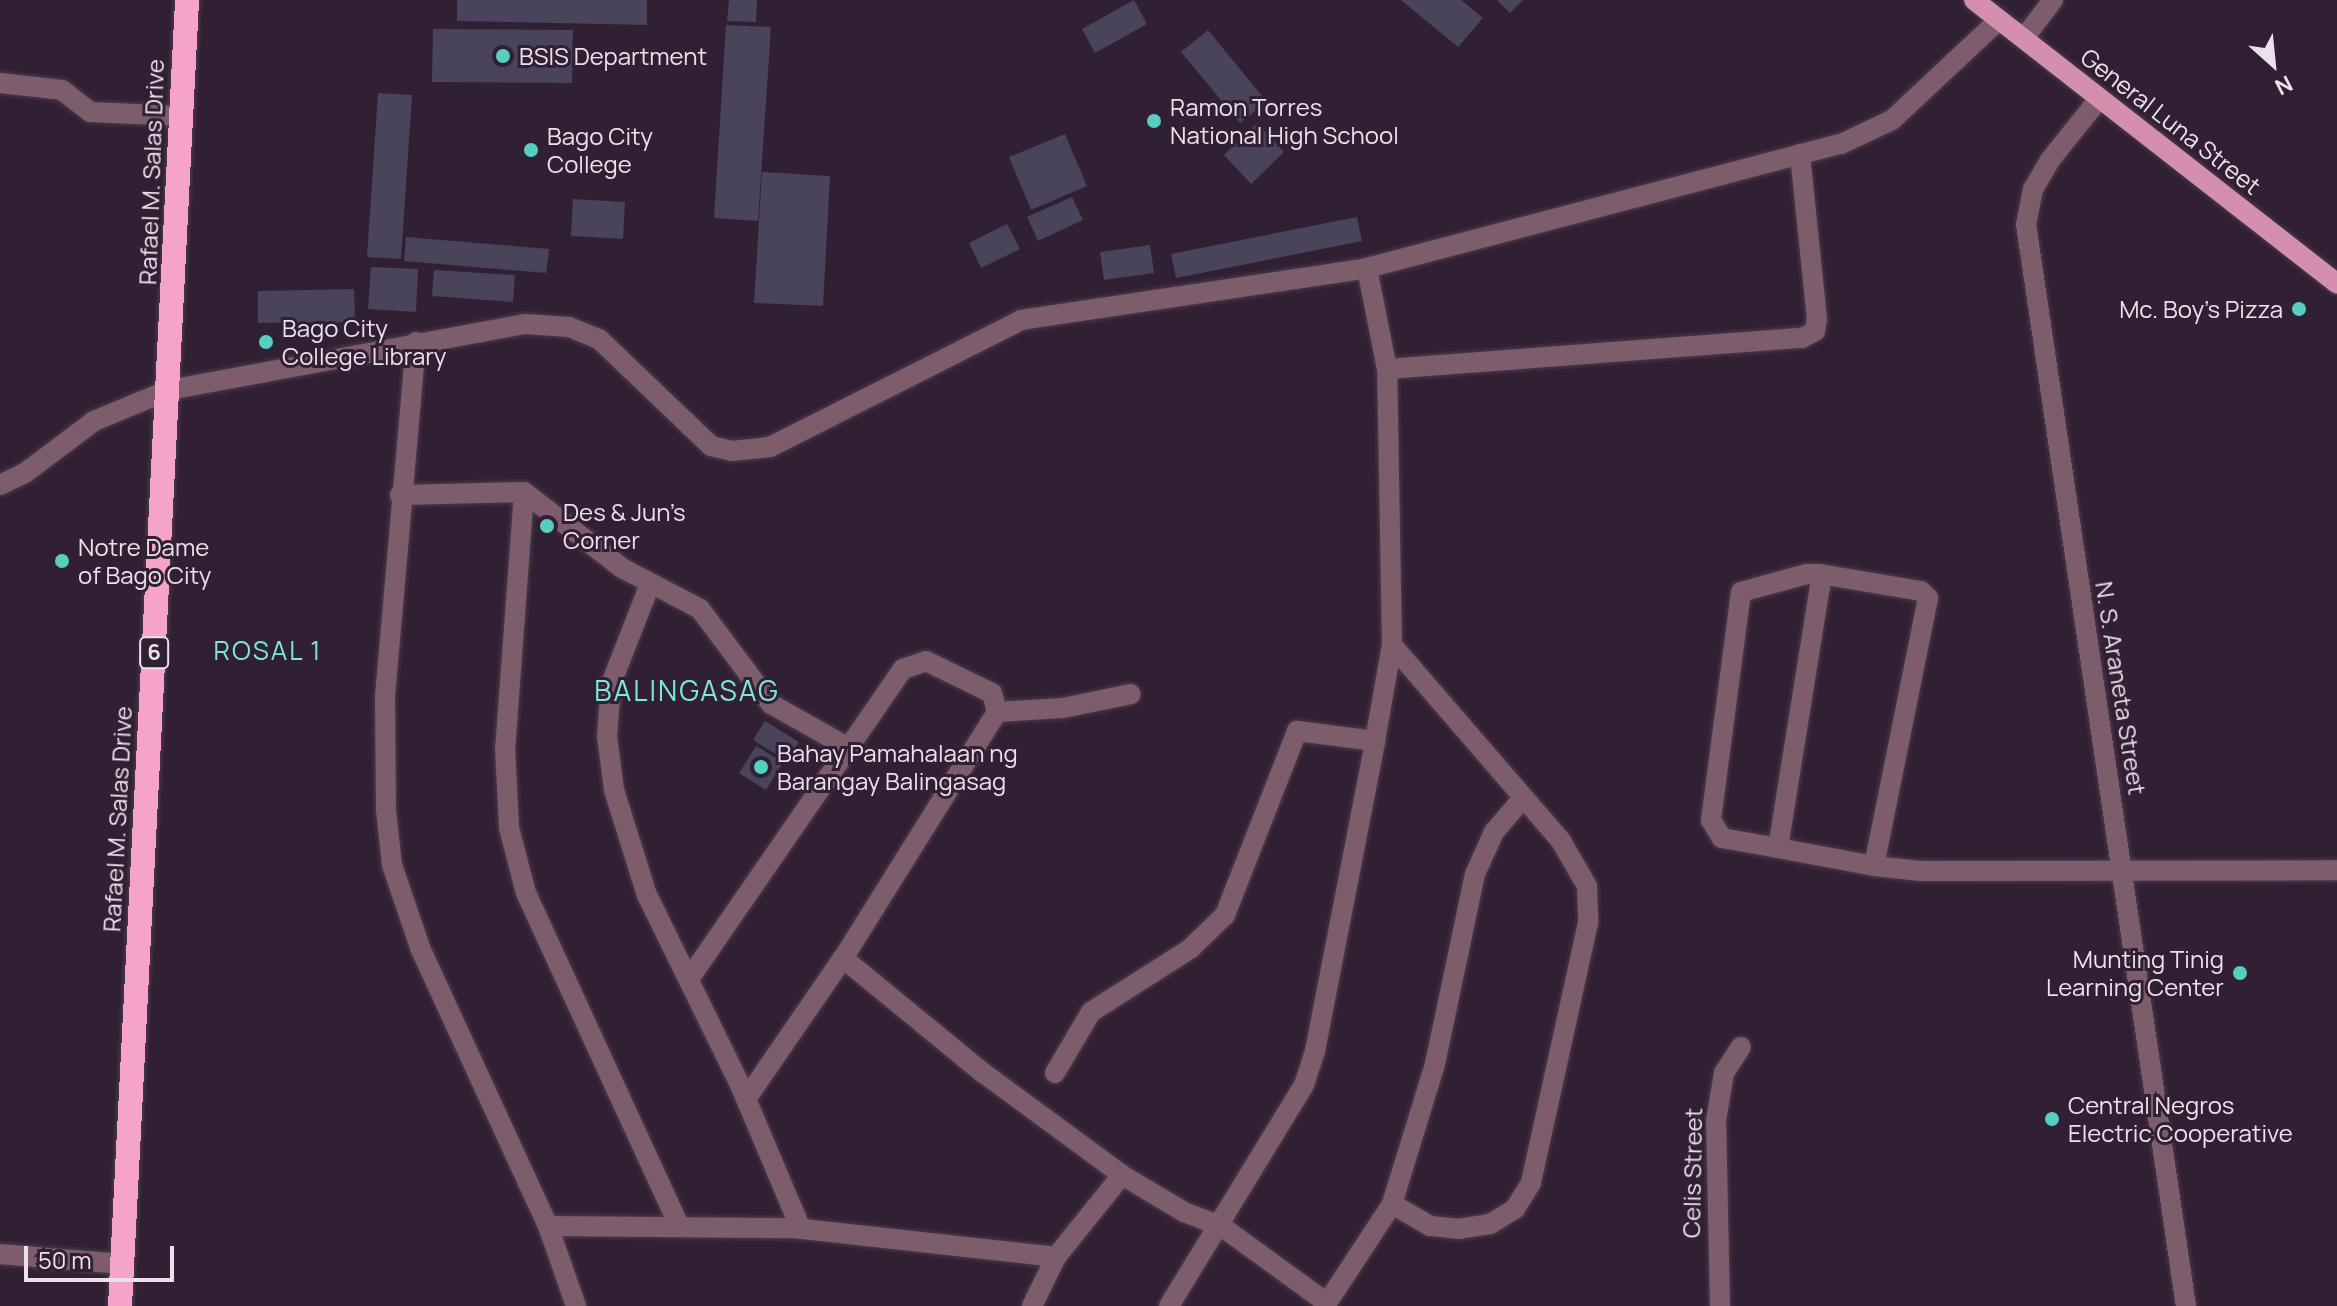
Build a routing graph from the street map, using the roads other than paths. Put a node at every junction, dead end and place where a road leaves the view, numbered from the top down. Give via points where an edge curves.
1 (187, 0) edge
2 (1974, 0) edge
3 (2053, 0) edge
4 (1999, 20) junction
5 (2024, 38) junction
6 (0, 83) edge
7 (2099, 99) junction
8 (181, 116) junction
9 (1800, 154) junction
10 (1367, 268) junction
11 (2336, 279) edge
12 (416, 342) junction
13 (1387, 369) junction
14 (169, 390) junction
15 (0, 485) edge
16 (524, 492) junction
17 (400, 495) junction
18 (1820, 574) junction
19 (650, 584) junction
20 (1392, 645) junction
21 (1131, 694) dead end
22 (997, 712) junction
23 (1375, 741) junction
24 (849, 748) junction
25 (1523, 798) junction
26 (1778, 848) junction
27 (1874, 866) junction
28 (2122, 869) junction
29 (2337, 870) edge
30 (843, 958) junction
31 (689, 979) junction
32 (1741, 1047) dead end
33 (1055, 1073) dead end
34 (746, 1099) junction
35 (1122, 1175) junction
36 (1392, 1204) junction
37 (678, 1224) junction
38 (548, 1226) junction
39 (1221, 1226) junction
40 (801, 1229) junction
41 (0, 1254) edge
42 (1056, 1257) junction
43 (122, 1264) junction
44 (1326, 1304) edge
45 (120, 1306) edge
46 (576, 1306) edge
47 (1032, 1306) edge
48 (1169, 1306) edge
49 (1720, 1306) edge
50 (2186, 1306) edge

1 - 8 highway, Rafael M. Salas Drive / 6
2 - 4 main road, General Luna Street
3 - 5 street
4 - 5 main road, General Luna Street
4 - 9 street via 1892,120 1871,133
5 - 7 main road, General Luna Street
6 - 8 street via 62,90 90,112
7 - 11 main road, General Luna Street
7 - 28 street, N. S. Araneta Street via 2033,189 2026,224
8 - 14 highway, Rafael M. Salas Drive / 6
9 - 10 street
9 - 13 street via 1817,319 1815,331 1802,338
10 - 12 street via 1021,320 770,447 732,451 711,446 599,339 569,327 525,324
10 - 13 street
12 - 14 street
12 - 17 street
13 - 20 street
14 - 15 street via 94,421 25,473
14 - 43 highway, Rafael M. Salas Drive / 6
16 - 17 street
16 - 19 street
16 - 37 street via 505,748 509,828 526,893
17 - 38 street via 385,698 392,865 421,950
18 - 26 street
18 - 26 street via 1751,586 1739,600 1711,820 1722,838
18 - 27 street via 1921,591 1928,598
19 - 24 street via 700,609 771,704
19 - 31 street via 611,684 607,736 630,851
20 - 23 street
20 - 25 street
21 - 22 street via 1054,709
22 - 24 street via 992,693 926,661 914,662 903,669
22 - 30 street
23 - 33 street via 1297,731 1225,915 1190,949 1080,1022
23 - 39 street via 1315,1051 1294,1105
24 - 31 street
25 - 36 street via 1494,832 1475,874 1435,1064
25 - 36 street via 1561,841 1587,886 1588,923 1531,1183 1515,1209 1490,1224 1460,1229 1430,1226
26 - 27 street
27 - 28 street via 1921,871
28 - 29 street
28 - 50 street, N. S. Araneta Street
30 - 34 street
30 - 35 street via 982,1072
31 - 34 street
32 - 49 street, Celis Street via 1724,1073 1716,1121
34 - 40 street
35 - 39 street
35 - 42 street
36 - 44 street
37 - 38 street
37 - 40 street
38 - 46 street
39 - 44 street
39 - 48 street
40 - 42 street
41 - 43 street
42 - 47 street
43 - 45 highway, Rafael M. Salas Drive / 6

